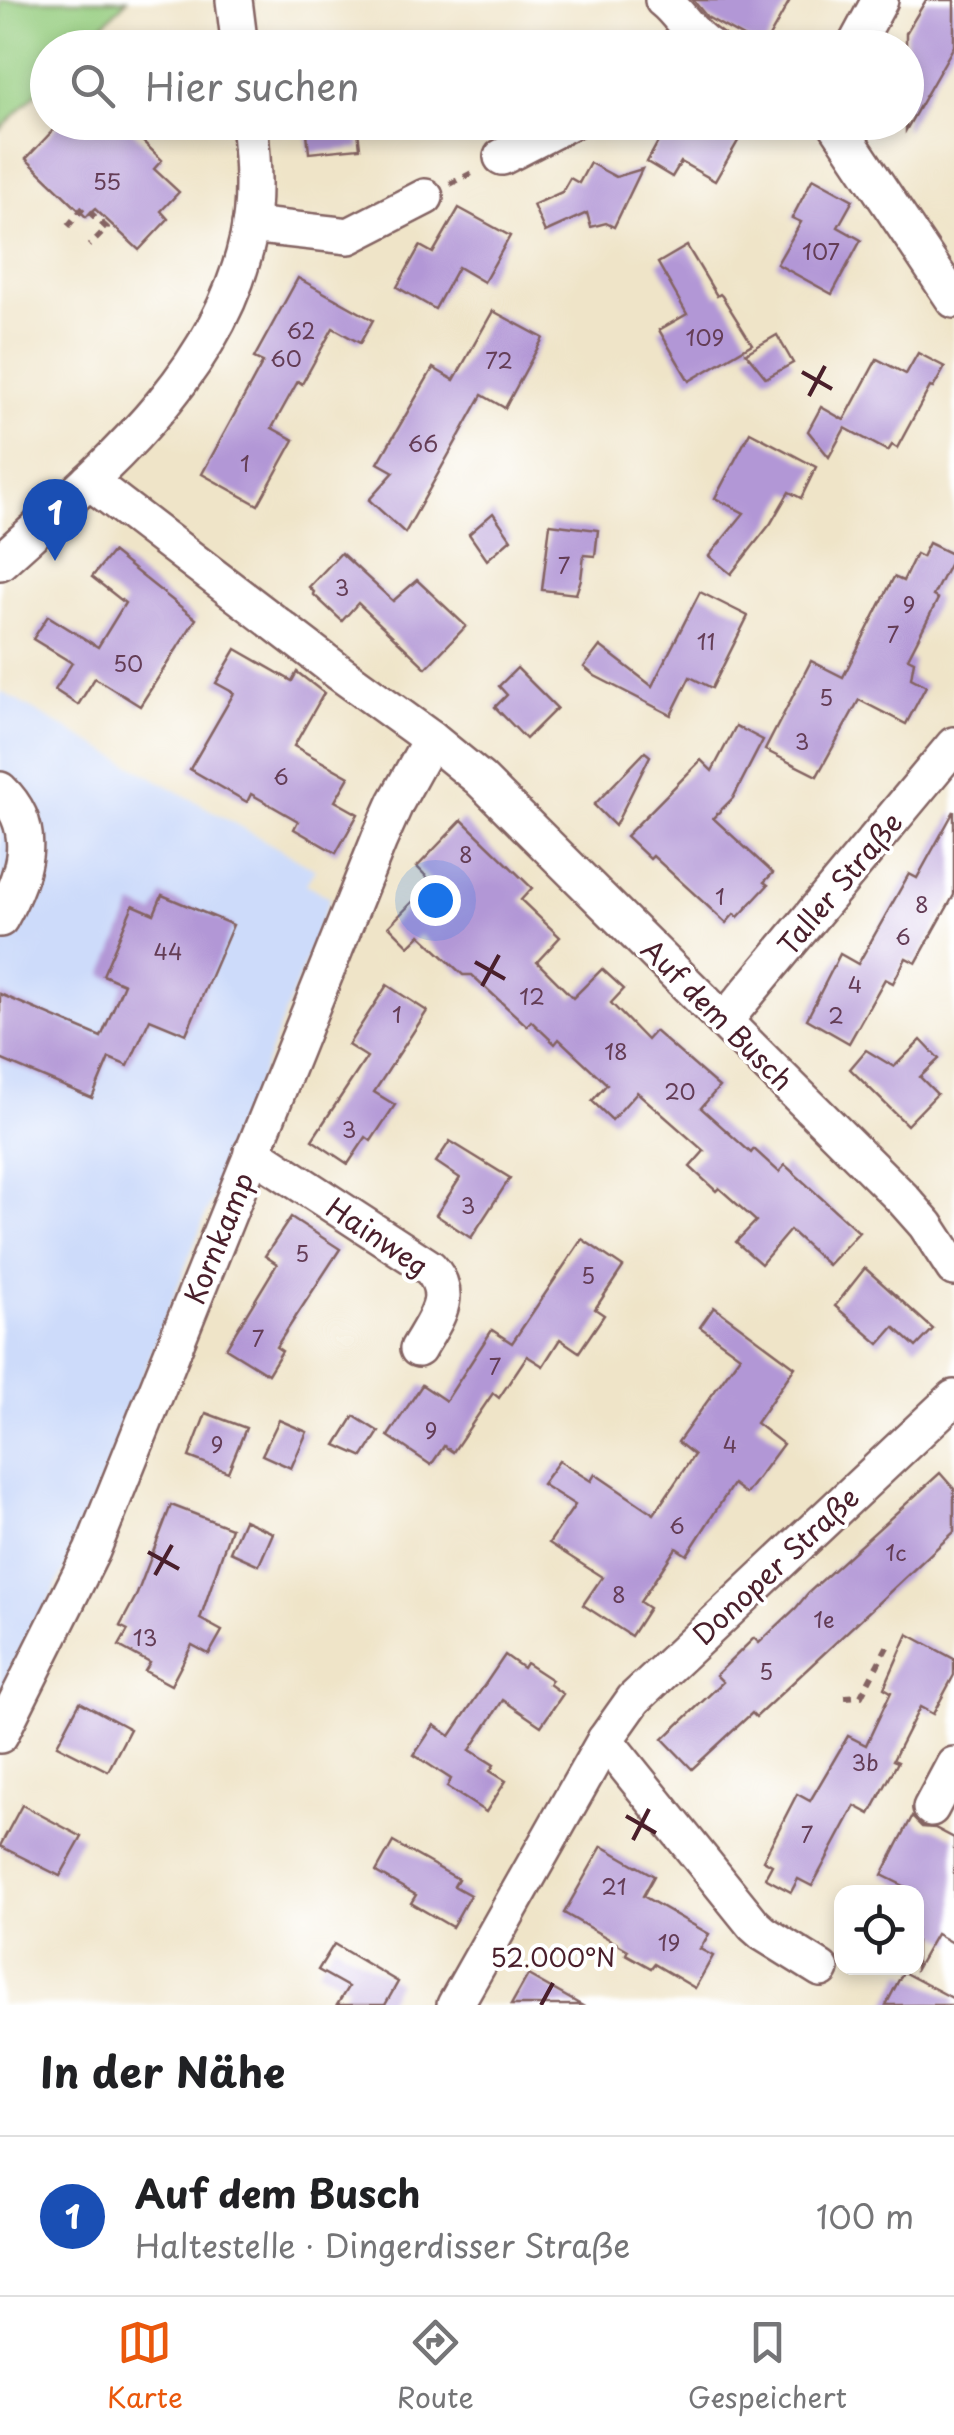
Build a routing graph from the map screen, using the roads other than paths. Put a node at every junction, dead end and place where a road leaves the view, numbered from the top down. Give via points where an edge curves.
1 (234, 0) edge
2 (663, 0) edge
3 (880, 0) edge
4 (238, 30) edge
5 (690, 30) edge
6 (864, 30) edge
7 (250, 140) edge
8 (535, 140) edge
9 (847, 140) edge
10 (502, 157) road end
11 (424, 197) road end
12 (250, 226) junction
13 (954, 300) edge
14 (89, 481) junction
15 (0, 562) edge
16 (430, 739) junction
17 (954, 745) edge
18 (0, 790) edge
19 (0, 920) edge
20 (725, 1020) junction
21 (252, 1152) junction
22 (954, 1268) edge
23 (418, 1349) dead end
24 (954, 1398) edge
25 (0, 1734) edge
26 (605, 1740) junction
27 (954, 1764) edge
28 (932, 1808) dead end
29 (821, 1968) dead end
30 (455, 2005) edge

1 - 4 street
2 - 5 street
3 - 6 street
7 - 12 street
8 - 10 street
9 - 13 street
11 - 12 street via 349,236
12 - 14 street via 232,292 196,357 152,416
14 - 15 street
14 - 16 street, Auf dem Busch
16 - 20 street, Auf dem Busch via 480,779
16 - 21 street, Kornkamp via 396,802
17 - 20 street, Taller Straße
18 - 19 street via 21,816 25,838 16,887
20 - 22 street, Auf dem Busch via 904,1199
21 - 23 street, Hainweg via 436,1275 440,1308
21 - 25 street, Kornkamp via 92,1551
24 - 26 street, Donoper Straße via 634,1698
26 - 29 street via 754,1925
26 - 30 street, Donoper Straße
27 - 28 street

